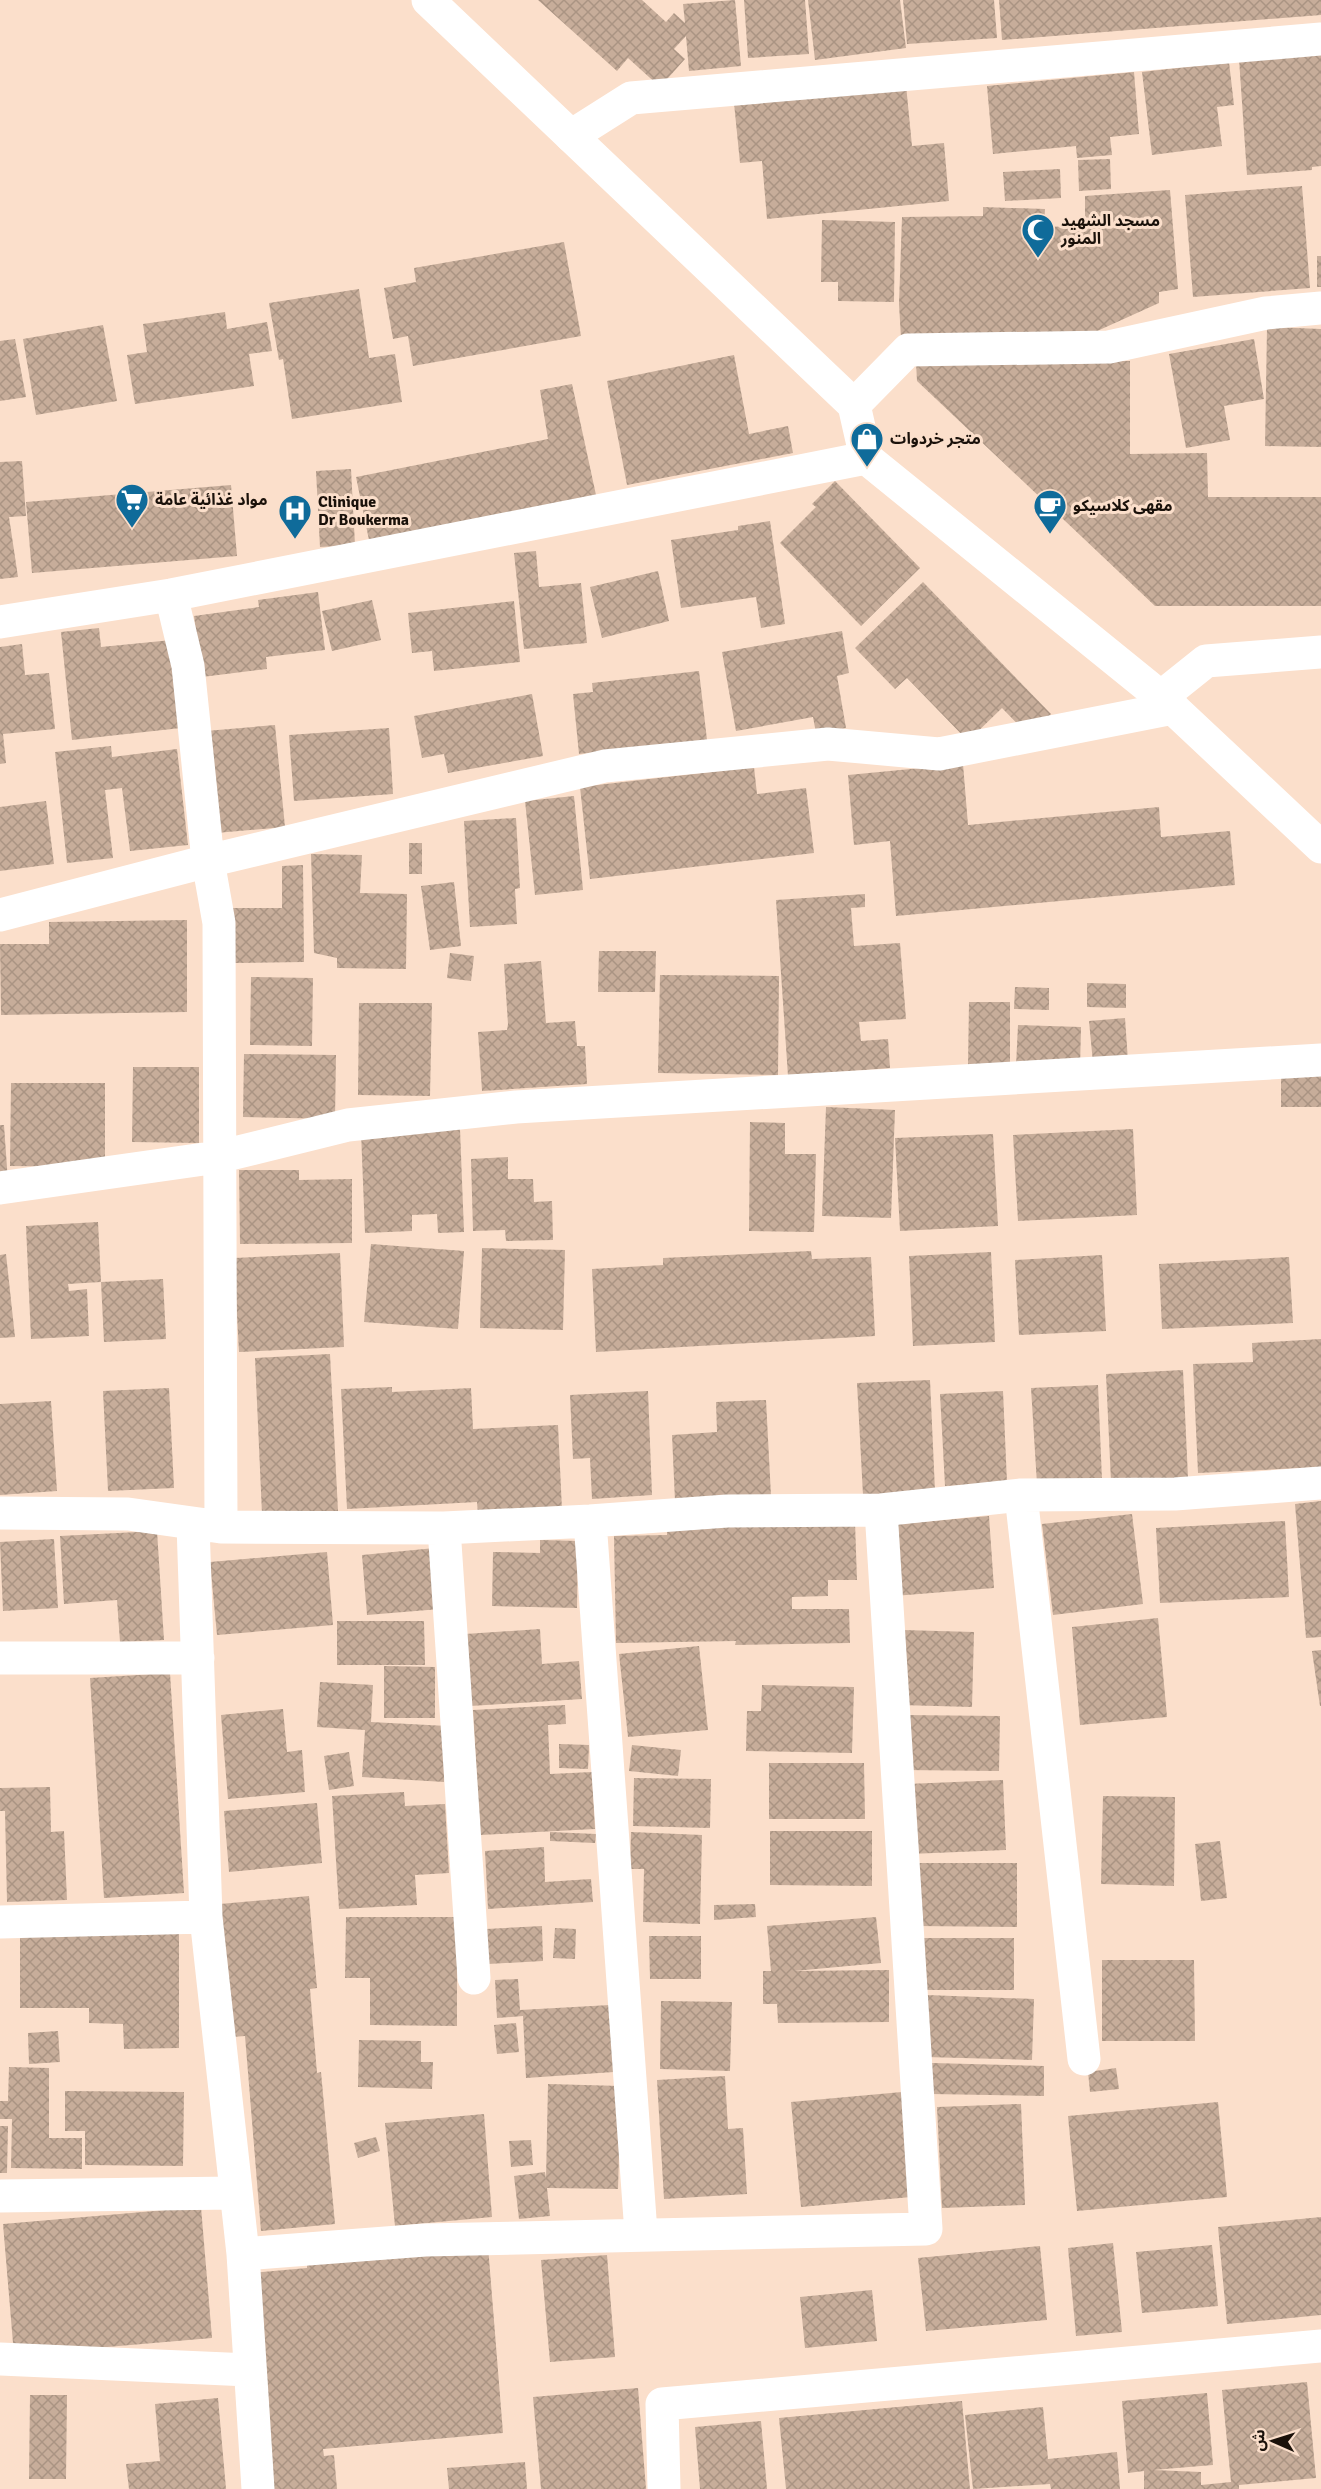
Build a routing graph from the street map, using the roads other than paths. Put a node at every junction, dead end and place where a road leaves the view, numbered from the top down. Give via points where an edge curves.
1 (428, 0) edge
2 (1321, 39) edge
3 (571, 136) junction
4 (1321, 308) edge
5 (854, 405) junction
6 (866, 458) junction
7 (171, 595) junction
8 (0, 622) edge
9 (1321, 652) edge
10 (1167, 703) junction
11 (1320, 845) edge
12 (208, 861) junction
13 (0, 915) edge
14 (1321, 1060) edge
15 (218, 1156) junction
16 (0, 1188) edge
17 (1321, 1483) edge
18 (1021, 1495) junction
19 (881, 1510) junction
20 (0, 1513) edge
21 (590, 1521) junction
22 (207, 1526) junction
23 (444, 1528) junction
24 (0, 1658) edge
25 (198, 1658) junction
26 (206, 1917) junction
27 (0, 1922) edge
28 (474, 1978) dead end
29 (1084, 2059) dead end
30 (234, 2193) junction
31 (0, 2196) edge
32 (641, 2233) junction
33 (243, 2254) junction
34 (1321, 2346) edge
35 (0, 2359) edge
36 (249, 2370) junction
37 (258, 2489) edge
38 (664, 2489) edge

1 - 3 street
2 - 3 street via 632,98
3 - 5 street
4 - 5 street via 1266,313 1109,347 908,350
5 - 6 street
6 - 7 street
6 - 10 street
7 - 8 street
7 - 12 street via 189,666
9 - 10 street via 1206,661
10 - 11 street
10 - 12 street via 939,754 828,744 605,765
12 - 13 street
12 - 15 street via 219,923
14 - 15 street via 516,1107 348,1125
15 - 16 street
15 - 22 street
17 - 18 street via 1175,1494
18 - 19 street
18 - 29 street
19 - 21 street via 727,1511
19 - 32 street via 926,2229
20 - 22 street via 128,1514
21 - 23 street
21 - 32 street
22 - 23 street
22 - 25 street
23 - 28 street
24 - 25 street
25 - 26 street
26 - 27 street
26 - 30 street
30 - 31 street
30 - 33 street
32 - 33 street via 425,2240
33 - 36 street
34 - 38 street via 662,2404
35 - 36 street
36 - 37 street

